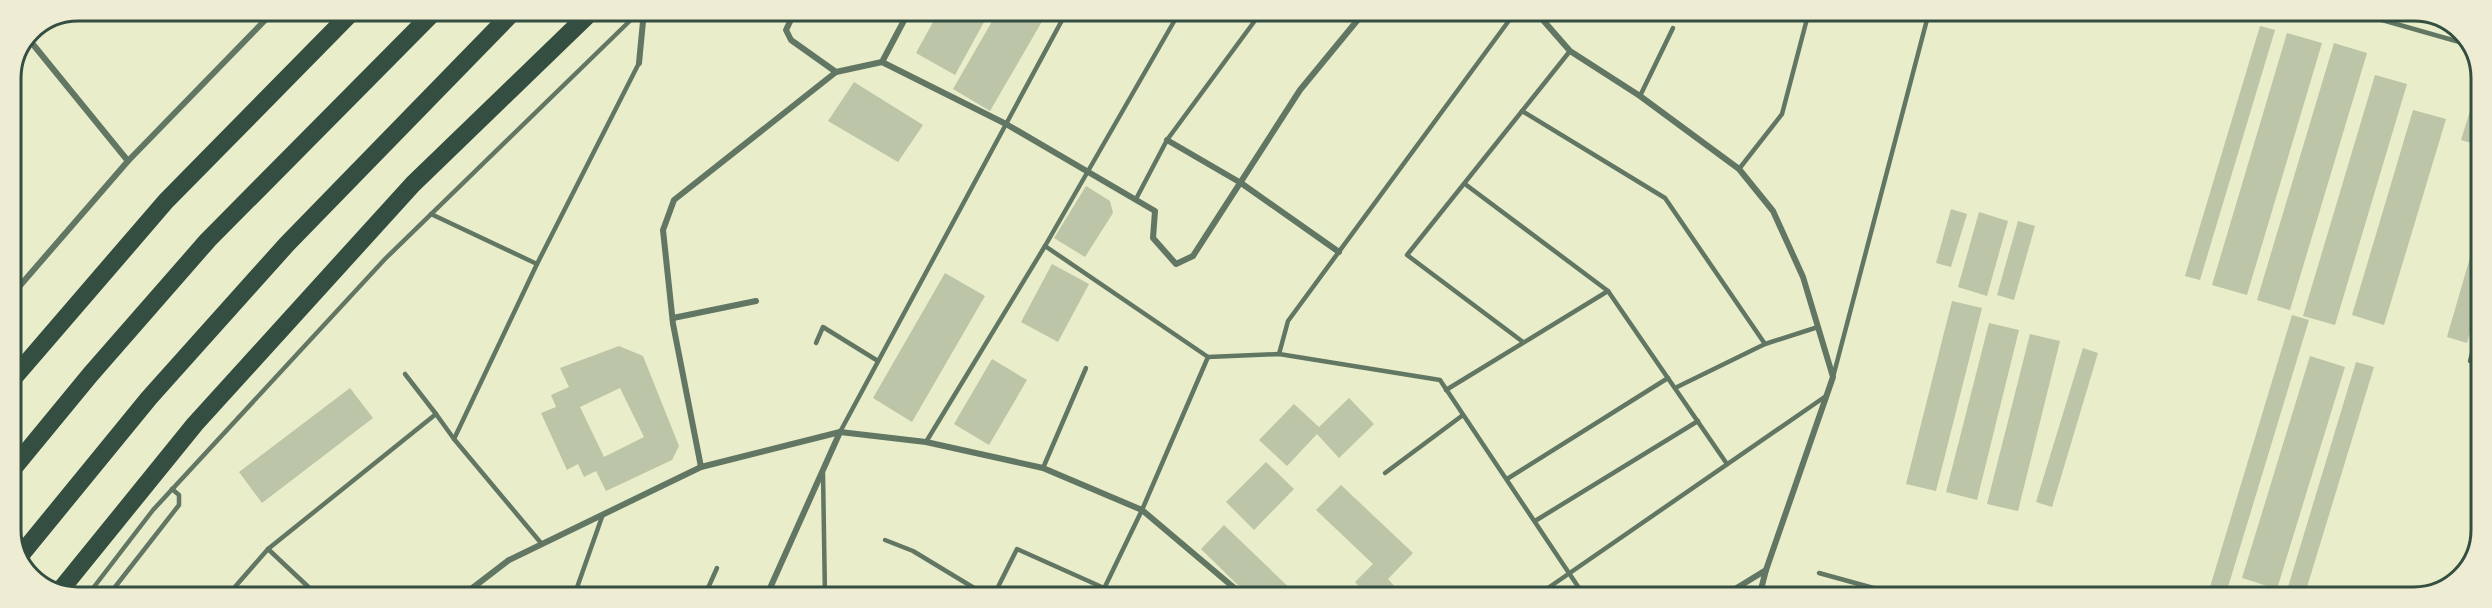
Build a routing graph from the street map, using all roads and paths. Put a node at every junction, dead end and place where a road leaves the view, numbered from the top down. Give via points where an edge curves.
1 (264, 21) edge
2 (343, 21) edge
3 (425, 21) edge
4 (504, 21) edge
5 (582, 21) edge
6 (632, 21) edge
7 (641, 21) edge
8 (790, 21) edge
9 (904, 21) edge
10 (1062, 21) edge
11 (1174, 21) edge
12 (1255, 21) edge
13 (1357, 21) edge
14 (1509, 21) edge
15 (1544, 21) edge
16 (1806, 21) edge
17 (1927, 21) edge
18 (2386, 21) edge
19 (1673, 28) dead end
20 (2458, 42) edge
21 (33, 44) edge
22 (1570, 51) junction
23 (882, 62) junction
24 (639, 63) joint
25 (836, 72) junction
26 (1640, 96) junction
27 (1522, 111) junction
28 (1006, 124) junction
29 (1167, 140) junction
30 (128, 161) junction
31 (1738, 170) junction
32 (1087, 171) junction
33 (1240, 183) junction
34 (1465, 184) junction
35 (1136, 199) junction
36 (431, 214) junction
37 (1045, 246) junction
38 (1339, 252) junction
39 (537, 264) junction
40 (21, 284) edge
41 (1608, 291) junction
42 (756, 301) dead end
43 (673, 318) junction
44 (1818, 327) junction
45 (1523, 342) junction
46 (816, 343) dead end
47 (1765, 344) junction
48 (1279, 354) junction
49 (1208, 357) junction
50 (2471, 357) edge
51 (878, 361) junction
52 (2470, 361) dead end
53 (1086, 368) dead end
54 (21, 369) edge
55 (405, 374) dead end
56 (1833, 377) junction
57 (1668, 378) junction
58 (1675, 388) junction
59 (1446, 390) junction
60 (1828, 395) junction
61 (436, 414) junction
62 (1463, 415) junction
63 (1698, 421) junction
64 (840, 432) junction
65 (453, 438) junction
66 (926, 442) junction
67 (21, 459) edge
68 (1727, 464) junction
69 (701, 467) junction
70 (1043, 468) junction
71 (823, 470) junction
72 (1385, 473) dead end
73 (1507, 479) junction
74 (172, 489) junction
75 (1142, 510) junction
76 (603, 514) junction
77 (1535, 521) junction
78 (885, 540) dead end
79 (541, 543) junction
80 (268, 549) junction
81 (25, 550) edge
82 (717, 568) dead end
83 (1766, 570) junction
84 (1570, 573) junction
85 (1819, 573) dead end
86 (64, 585) edge
87 (94, 587) edge
88 (115, 587) edge
89 (235, 587) edge
90 (308, 587) edge
91 (474, 587) edge
92 (577, 587) edge
93 (708, 587) edge
94 (770, 587) edge
95 (825, 587) edge
96 (974, 587) edge
97 (996, 587) edge
98 (1102, 587) edge
99 (1104, 587) edge
100 (1233, 587) edge
101 (1550, 587) edge
102 (1579, 587) edge
103 (1738, 587) edge
104 (1762, 587) edge
105 (1870, 587) edge

1 - 30 street
2 - 54 highway via 166,201
3 - 67 highway via 208,240
4 - 81 highway via 264,270 149,398
5 - 86 highway via 413,184 195,424
6 - 36 lane
7 - 24 street
8 - 25 street via 786,30 791,40
9 - 23 street
10 - 28 lane
11 - 32 lane
12 - 29 lane
13 - 33 street via 1300,90
14 - 38 lane
15 - 22 street
16 - 31 lane via 1782,114
17 - 56 lane
18 - 20 lane
19 - 26 lane
21 - 30 street
22 - 26 street
22 - 27 lane
23 - 25 street
23 - 28 street
24 - 39 lane
25 - 43 street via 674,200 663,230
26 - 31 street
27 - 34 lane
27 - 47 lane via 1665,198
28 - 32 street
28 - 51 lane
29 - 33 street
29 - 35 lane
30 - 40 street
31 - 44 street via 1773,211 1803,277
32 - 35 street
32 - 37 lane
32 - 66 lane
33 - 35 street via 1193,256 1176,264 1153,238 1155,211
33 - 38 street
34 - 41 lane
34 - 45 lane via 1407,255
36 - 39 lane
36 - 74 lane
37 - 49 lane
37 - 66 lane
38 - 48 lane via 1288,321
39 - 65 lane
41 - 45 lane
41 - 57 lane
42 - 43 street
43 - 69 street
44 - 47 lane
44 - 56 street
45 - 59 lane
46 - 51 lane via 823,327
47 - 58 lane
48 - 49 lane
48 - 59 lane via 1440,380
49 - 75 lane
50 - 52 lane
51 - 64 lane
53 - 70 lane
55 - 61 lane
56 - 60 street
57 - 58 lane
57 - 73 lane
58 - 63 lane
59 - 62 lane
60 - 68 lane
60 - 83 street
61 - 65 lane
61 - 80 lane
62 - 72 lane
62 - 73 lane
63 - 68 lane
63 - 77 lane
64 - 66 street
64 - 69 street
64 - 71 street
65 - 79 lane
66 - 70 street
68 - 84 lane
69 - 76 street
70 - 75 street
71 - 94 street
71 - 95 lane
73 - 77 lane
74 - 87 lane
74 - 88 lane via 179,495 179,505
75 - 99 lane
75 - 100 street
76 - 79 street
76 - 92 lane
77 - 84 lane
78 - 96 lane via 913,550
79 - 91 street via 509,560
80 - 89 lane
80 - 90 lane
82 - 93 lane
83 - 103 street
83 - 104 street
84 - 101 lane
84 - 102 lane
85 - 105 lane
97 - 98 lane via 1017,549

